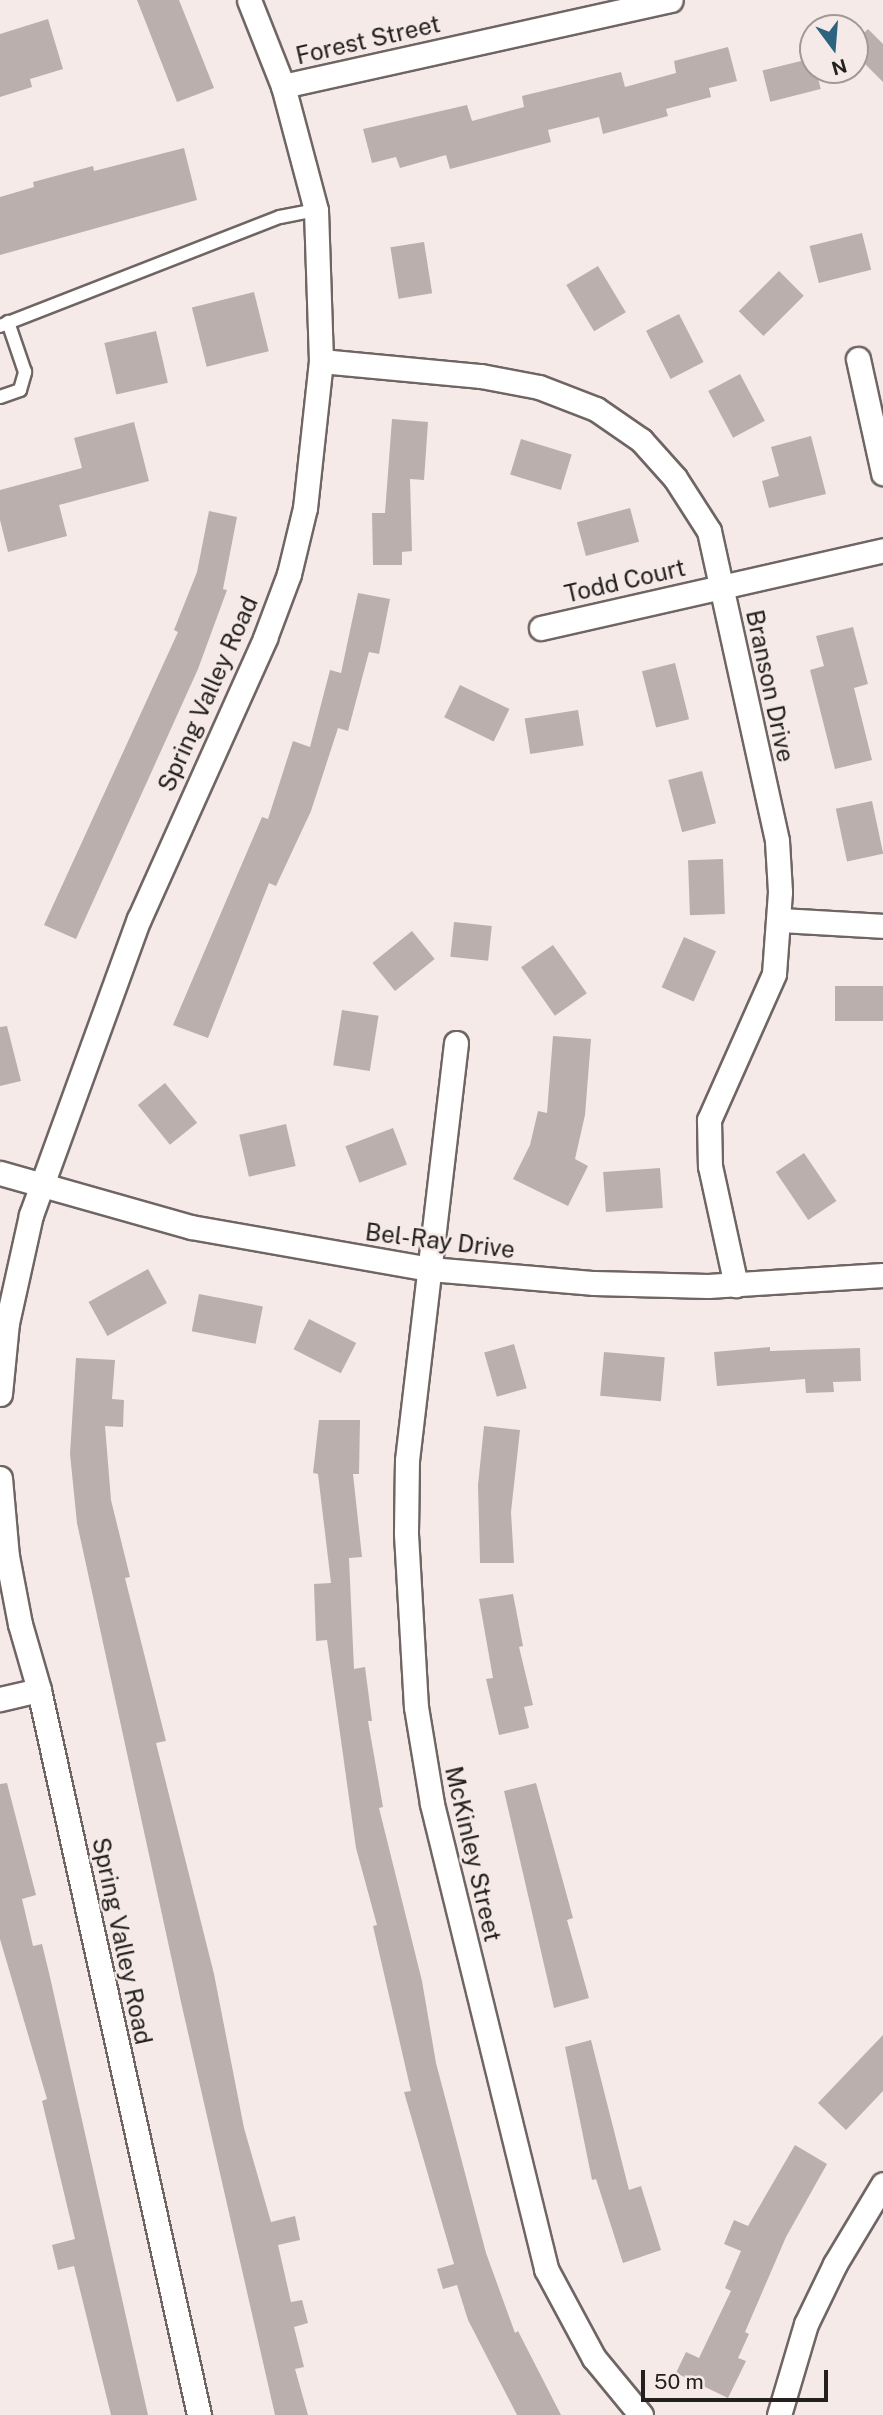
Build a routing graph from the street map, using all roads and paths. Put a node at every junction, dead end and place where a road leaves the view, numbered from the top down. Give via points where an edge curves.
1 (249, 0) edge
2 (671, 0) edge
3 (283, 86) junction
4 (316, 210) junction
5 (4, 324) edge
6 (858, 359) dead end
7 (320, 361) junction
8 (0, 397) edge
9 (883, 473) edge
10 (883, 550) edge
11 (721, 586) junction
12 (541, 628) dead end
13 (779, 920) junction
14 (883, 926) edge
15 (456, 1043) dead end
16 (0, 1172) edge
17 (41, 1187) junction
18 (430, 1269) junction
19 (883, 1275) edge
20 (736, 1285) junction
21 (0, 1394) edge
22 (0, 1478) edge
23 (39, 1690) junction
24 (0, 1699) edge
25 (883, 2185) edge
26 (200, 2415) edge
27 (640, 2415) edge
28 (779, 2415) edge

1 - 3 street, Spring Valley Road
2 - 3 street, Forest Street
3 - 4 street, Spring Valley Road
4 - 5 lane via 280,217
4 - 7 street, Spring Valley Road
5 - 8 lane via 25,372 20,390
6 - 9 street
7 - 11 street, Branson Drive via 481,376 539,387 596,409 641,440 675,478 709,531
7 - 17 street, Spring Valley Road via 307,495 289,574 265,638 139,919
10 - 11 street, Todd Court
11 - 12 street, Todd Court
11 - 13 street, Branson Drive via 777,841
13 - 14 street
13 - 20 street, Branson Drive via 774,974 709,1120 710,1166
15 - 18 street, McKinley Street
16 - 17 street, Bel-Ray Drive
17 - 18 street, Bel-Ray Drive via 191,1227
17 - 21 street, Spring Valley Road via 21,1255
18 - 20 street, Bel-Ray Drive via 594,1283
18 - 27 street, McKinley Street via 416,1362 405,1534 416,1707 432,1804 545,2269 594,2358
19 - 20 street, Bel-Ray Drive
22 - 23 street, Spring Valley Road via 7,1556
23 - 24 street
23 - 26 street, Spring Valley Road
25 - 28 street via 835,2264 806,2324

